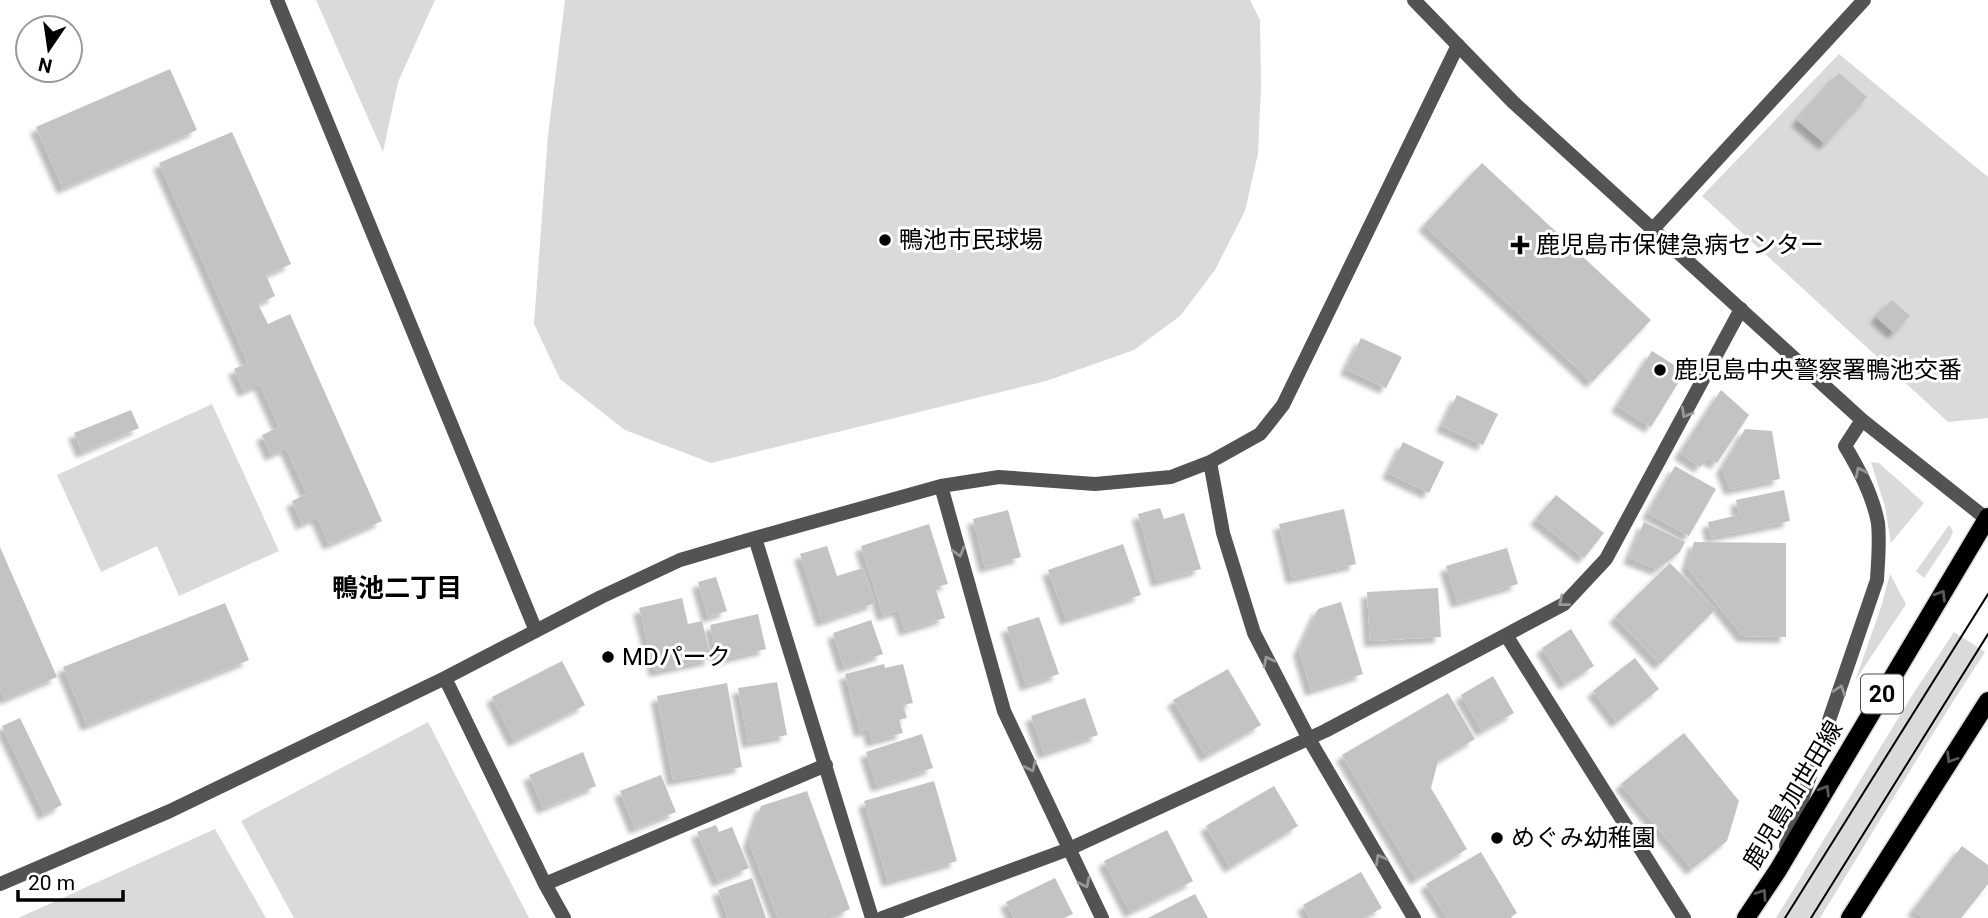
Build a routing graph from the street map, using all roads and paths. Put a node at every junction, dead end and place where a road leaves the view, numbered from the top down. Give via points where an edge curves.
1 (277, 0) edge
2 (1414, 0) edge
3 (1864, 0) edge
4 (1458, 45) junction
5 (1653, 229) junction
6 (1741, 309) junction
7 (1862, 420) junction
8 (1210, 462) junction
9 (941, 486) junction
10 (1988, 518) edge
11 (755, 538) junction
12 (536, 631) junction
13 (1506, 635) junction
14 (445, 678) junction
15 (1988, 701) edge
16 (1309, 739) junction
17 (826, 765) junction
18 (1069, 849) junction
19 (1778, 870) junction
20 (0, 884) edge
21 (545, 884) junction
22 (564, 918) edge
23 (872, 918) edge
24 (882, 918) edge
25 (1102, 918) edge
26 (1414, 918) edge
27 (1684, 918) edge
28 (1746, 918) edge
29 (1850, 918) edge

1 - 12 street
2 - 4 street
3 - 5 street
4 - 5 street via 1513,102
4 - 8 street via 1283,405 1260,434
5 - 6 street
6 - 7 street
6 -> 13 street via 1606,559 1564,604
7 - 10 street
19 -> 7 street via 1877,580 1878,522 1861,472 1845,446
8 - 9 street via 1171,477 1094,484 999,477
16 -> 8 street via 1254,633 1223,533
9 - 11 street
9 -> 18 street via 1004,711
19 -> 10 main road, 鹿児島加世田線 / 20
11 - 12 street via 680,560
11 - 17 street
12 - 14 street
13 - 16 street
13 - 27 street
14 - 20 street via 170,811
14 - 21 street
15 -> 29 main road
16 - 18 street
26 -> 16 street
17 - 21 street
17 - 23 street
18 - 24 street
18 -> 25 street
28 -> 19 main road, 鹿児島加世田線 / 20
21 - 22 street

